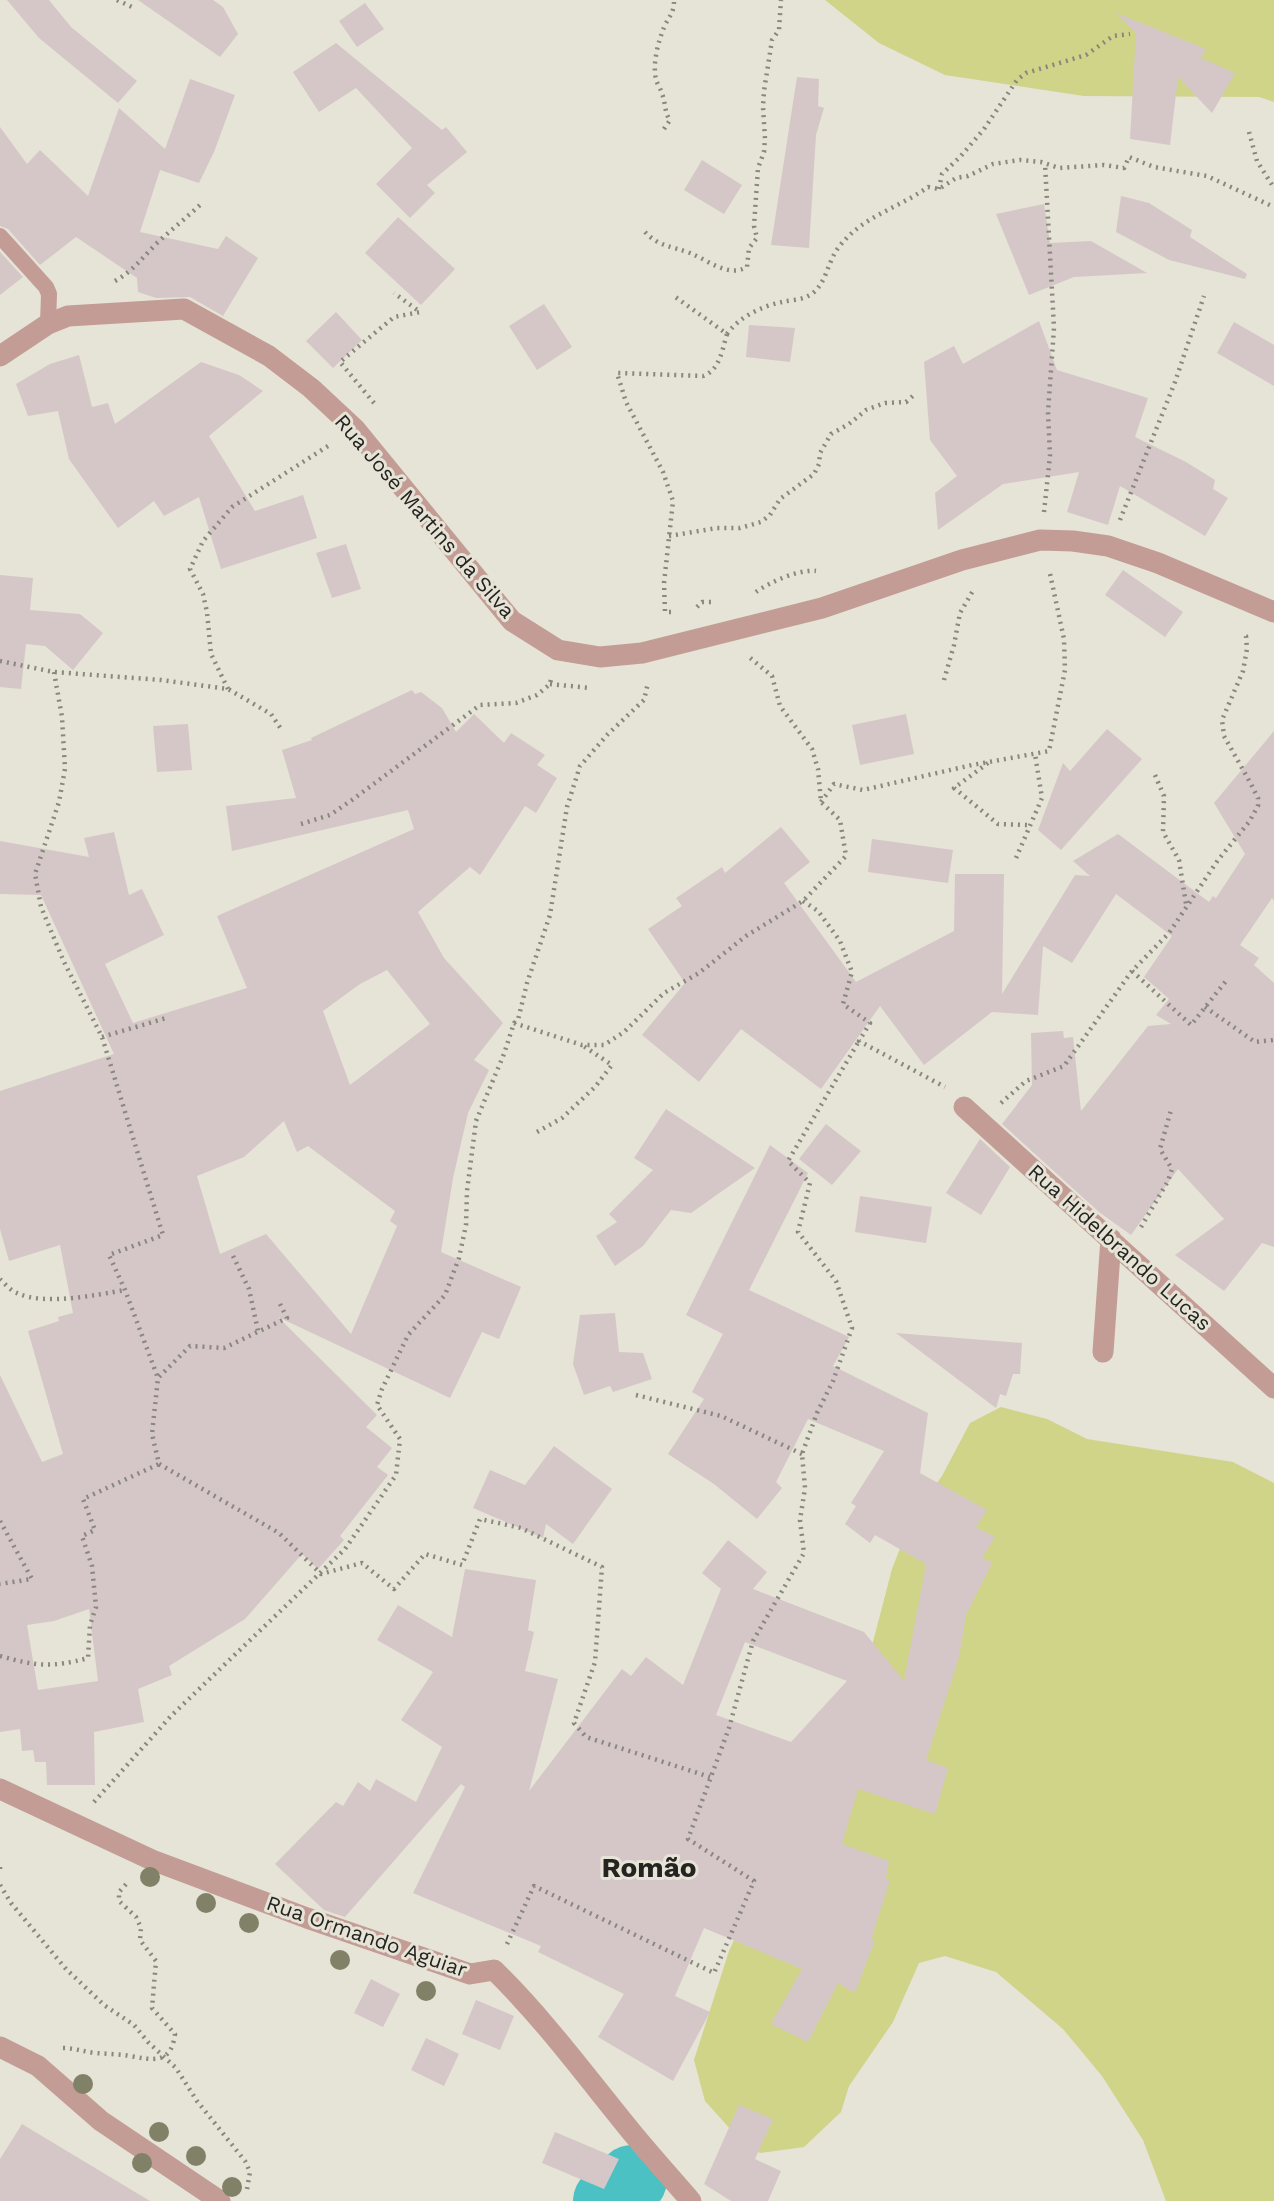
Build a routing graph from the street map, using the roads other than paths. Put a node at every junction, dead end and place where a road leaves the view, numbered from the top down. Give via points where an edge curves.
1 (0, 236) edge
2 (48, 324) junction
3 (0, 356) edge
4 (1274, 612) edge
5 (961, 1100) road end
6 (1111, 1239) junction
7 (1103, 1352) dead end
8 (1274, 1388) edge
9 (0, 1789) edge
10 (0, 2047) edge
11 (220, 2201) edge
12 (691, 2201) edge

1 - 2 lane via 50,294
2 - 3 street, Rua José Martins da Silva
2 - 4 street, Rua José Martins da Silva via 68,316 184,309 269,356 355,429 512,621 558,650 600,657 642,653 822,608 962,560 1040,540 1108,546
5 - 6 street, Rua Hidelbrando Lucas
6 - 7 street
6 - 8 street, Rua Hidelbrando Lucas
9 - 12 street, Rua Ormando Aguiar via 152,1860 307,1917 470,1974 494,1970 563,2044
10 - 11 street via 38,2066 101,2121

